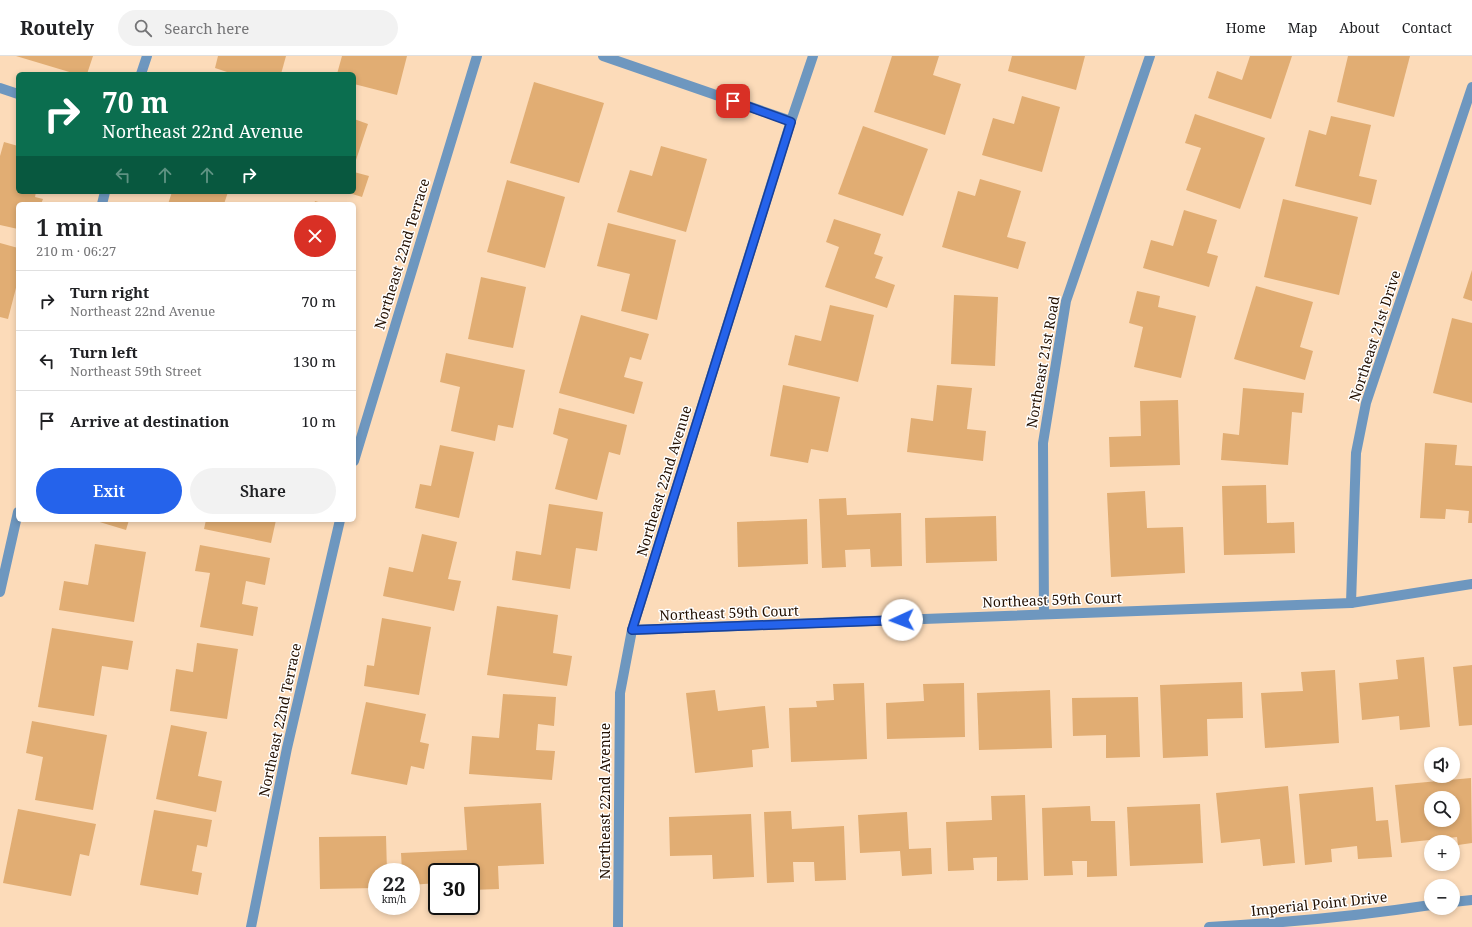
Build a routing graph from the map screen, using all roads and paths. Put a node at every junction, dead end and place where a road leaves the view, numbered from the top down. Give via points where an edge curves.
1 (147, 56) edge
2 (477, 56) edge
3 (603, 56) edge
4 (813, 56) edge
5 (1150, 56) edge
6 (142, 72) edge
7 (1472, 87) edge
8 (0, 88) edge
9 (16, 93) edge
10 (791, 122) junction
11 (356, 454) edge
12 (16, 521) edge
13 (340, 522) edge
14 (1472, 584) edge
15 (0, 592) edge
16 (1351, 603) junction
17 (1044, 614) junction
18 (632, 630) junction
19 (1472, 900) edge
20 (1460, 901) edge
21 (1424, 906) edge
22 (251, 927) edge
23 (618, 927) edge
24 (1210, 927) edge

1 - 6 street
2 - 11 street, Northeast 22nd Terrace
3 - 10 street
4 - 10 street, Northeast 22nd Avenue
5 - 17 street, Northeast 21st Road via 1066,301 1043,443
7 - 16 street, Northeast 21st Drive via 1366,403 1356,453
8 - 9 street
10 - 18 street, Northeast 22nd Avenue
12 - 15 street
13 - 22 street, Northeast 22nd Terrace via 287,748
14 - 16 street, Northeast 59th Court
16 - 17 street, Northeast 59th Court
17 - 18 street, Northeast 59th Court
18 - 23 street, Northeast 22nd Avenue via 620,693
19 - 20 street
21 - 24 street, Imperial Point Drive

